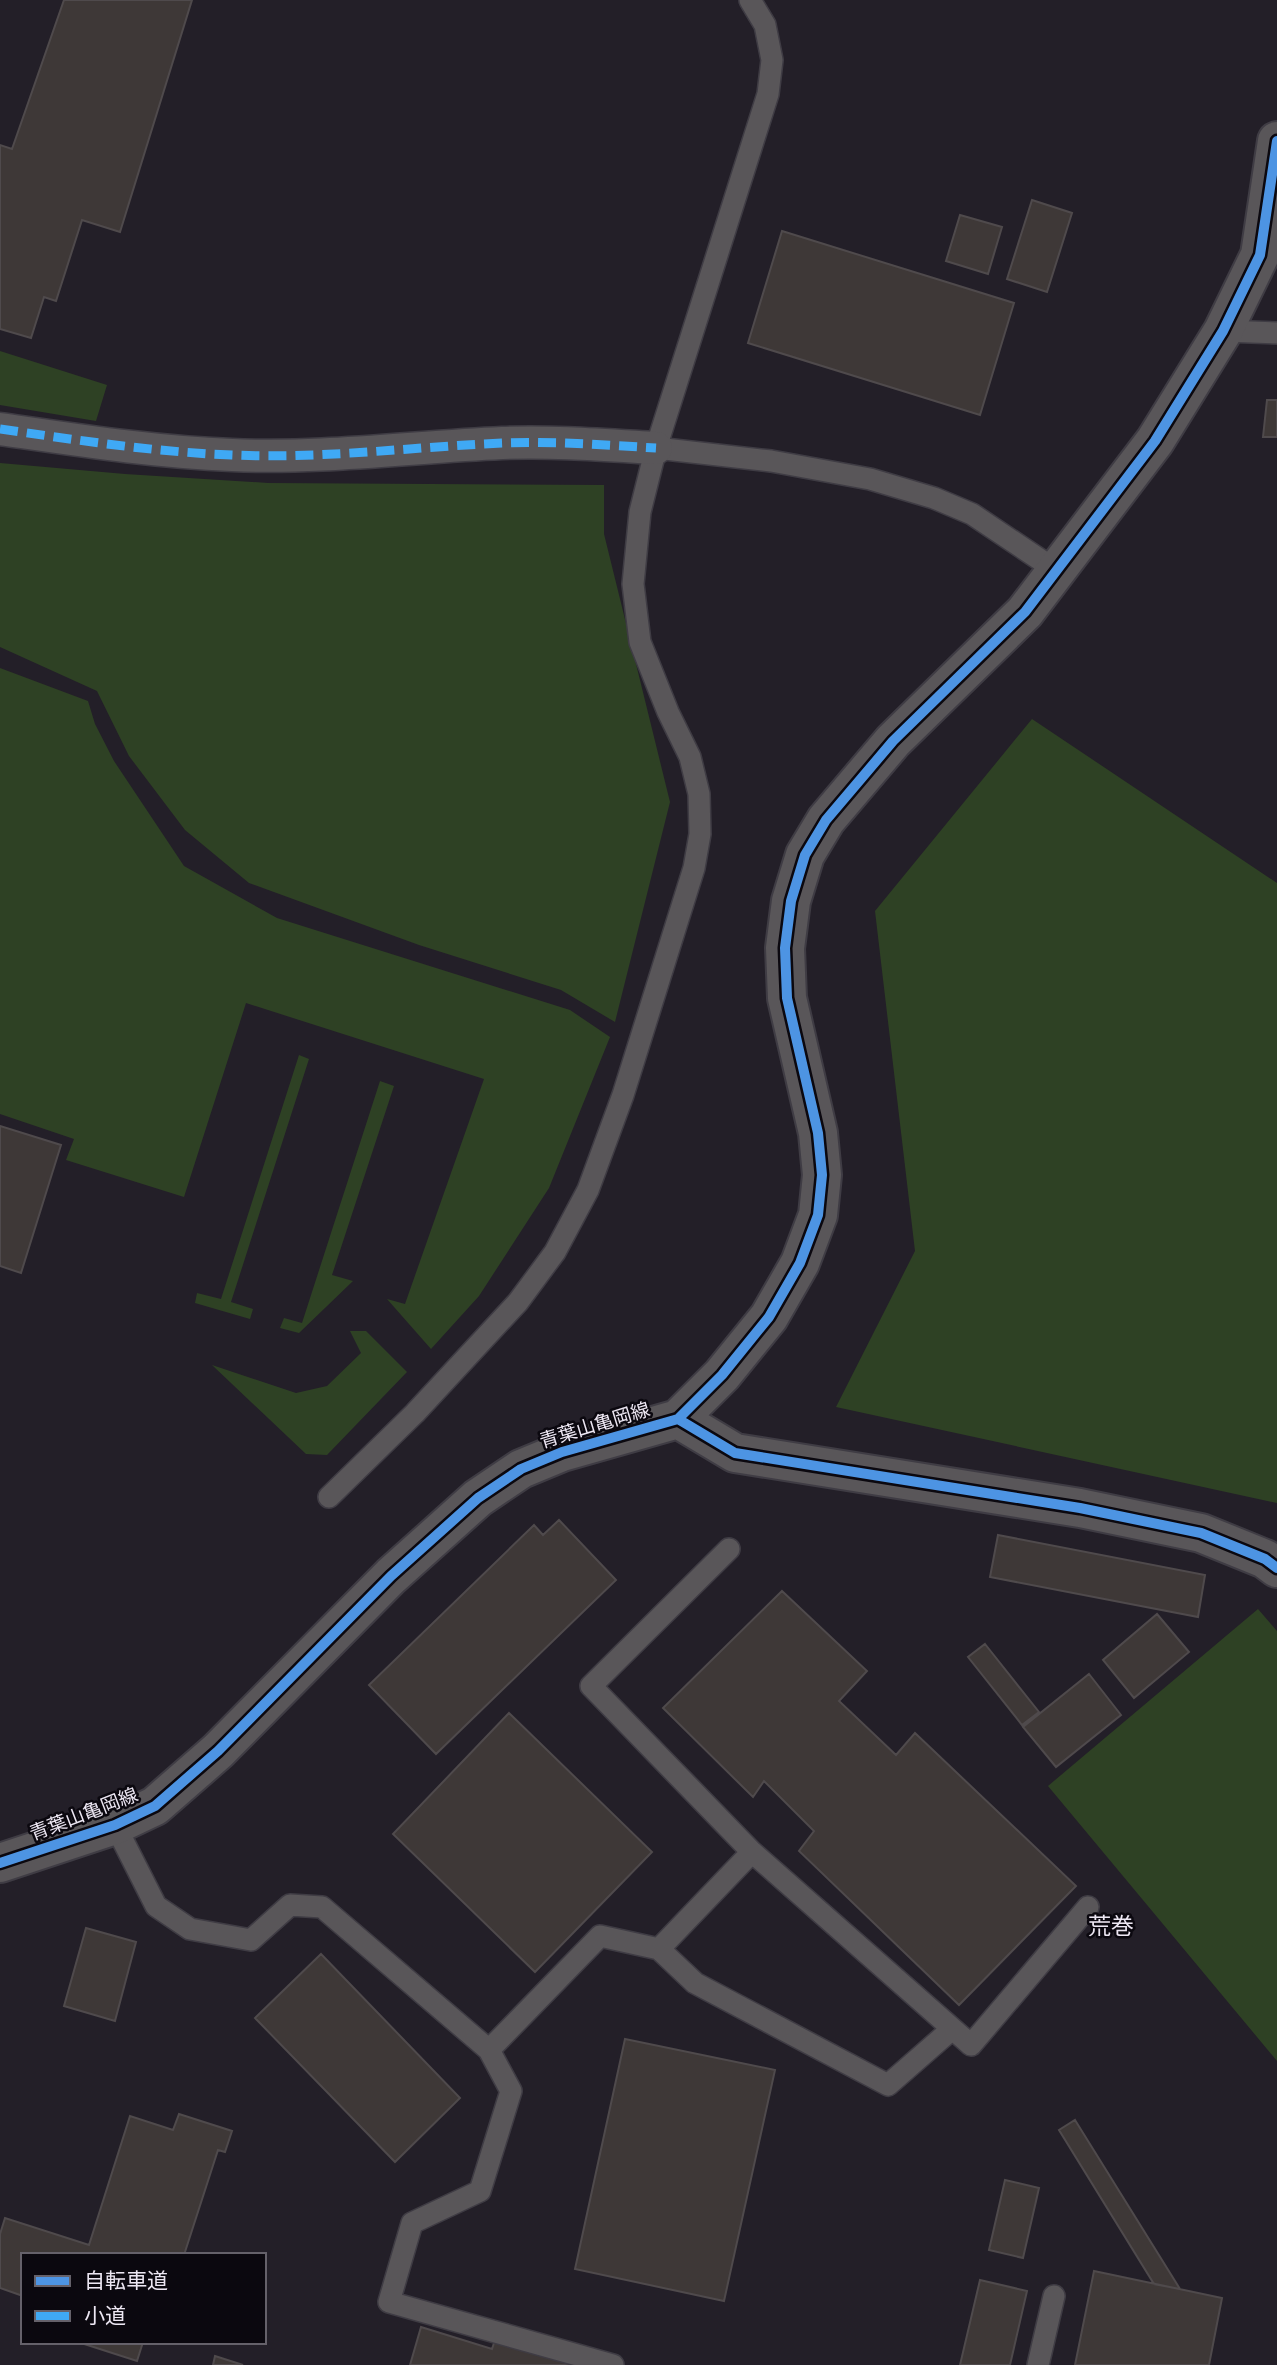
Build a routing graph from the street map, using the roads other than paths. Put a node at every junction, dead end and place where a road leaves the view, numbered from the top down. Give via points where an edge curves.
1 (750, 0) edge
2 (1277, 141) edge
3 (1223, 331) junction
4 (1277, 334) edge
5 (0, 429) edge
6 (656, 448) junction
7 (1057, 571) junction
8 (678, 1419) junction
9 (328, 1497) dead end
10 (729, 1549) dead end
11 (1277, 1568) edge
12 (115, 1825) junction
13 (752, 1852) junction
14 (0, 1863) edge
15 (1088, 1907) dead end
16 (659, 1949) junction
17 (953, 2029) junction
18 (489, 2050) junction
19 (1054, 2295) dead end
20 (613, 2365) edge
21 (1038, 2365) edge

1 - 6 lane via 765,25 772,60 768,94
2 - 3 street via 1260,255
3 - 4 lane
3 - 7 street via 1155,441
5 - 6 street via 233,455 339,454 503,443
6 - 7 lane via 771,461 870,479 934,498 972,514
6 - 9 lane via 640,512 633,584 640,642 690,757 699,794 700,834 662,975 588,1190 555,1252 499,1323
7 - 8 street via 1009,628 893,741 826,820 804,855 791,901 785,948 787,998 818,1133 822,1175 818,1215 800,1263 769,1317 722,1375
8 - 11 street, 青葉山亀岡線 via 735,1453 1080,1508 1201,1533
8 - 12 street, 青葉山亀岡線 via 562,1452 521,1469 478,1498 391,1576 218,1751 155,1806
10 - 13 lane via 591,1686
12 - 14 street, 青葉山亀岡線
12 - 18 lane via 156,1906 190,1929 251,1940 290,1905 322,1907
13 - 16 lane
13 - 17 lane
15 - 17 lane via 971,2045
16 - 17 lane via 695,1983 888,2085
16 - 18 lane via 600,1936
18 - 20 lane via 511,2091 480,2191 412,2223 389,2302
19 - 21 lane

